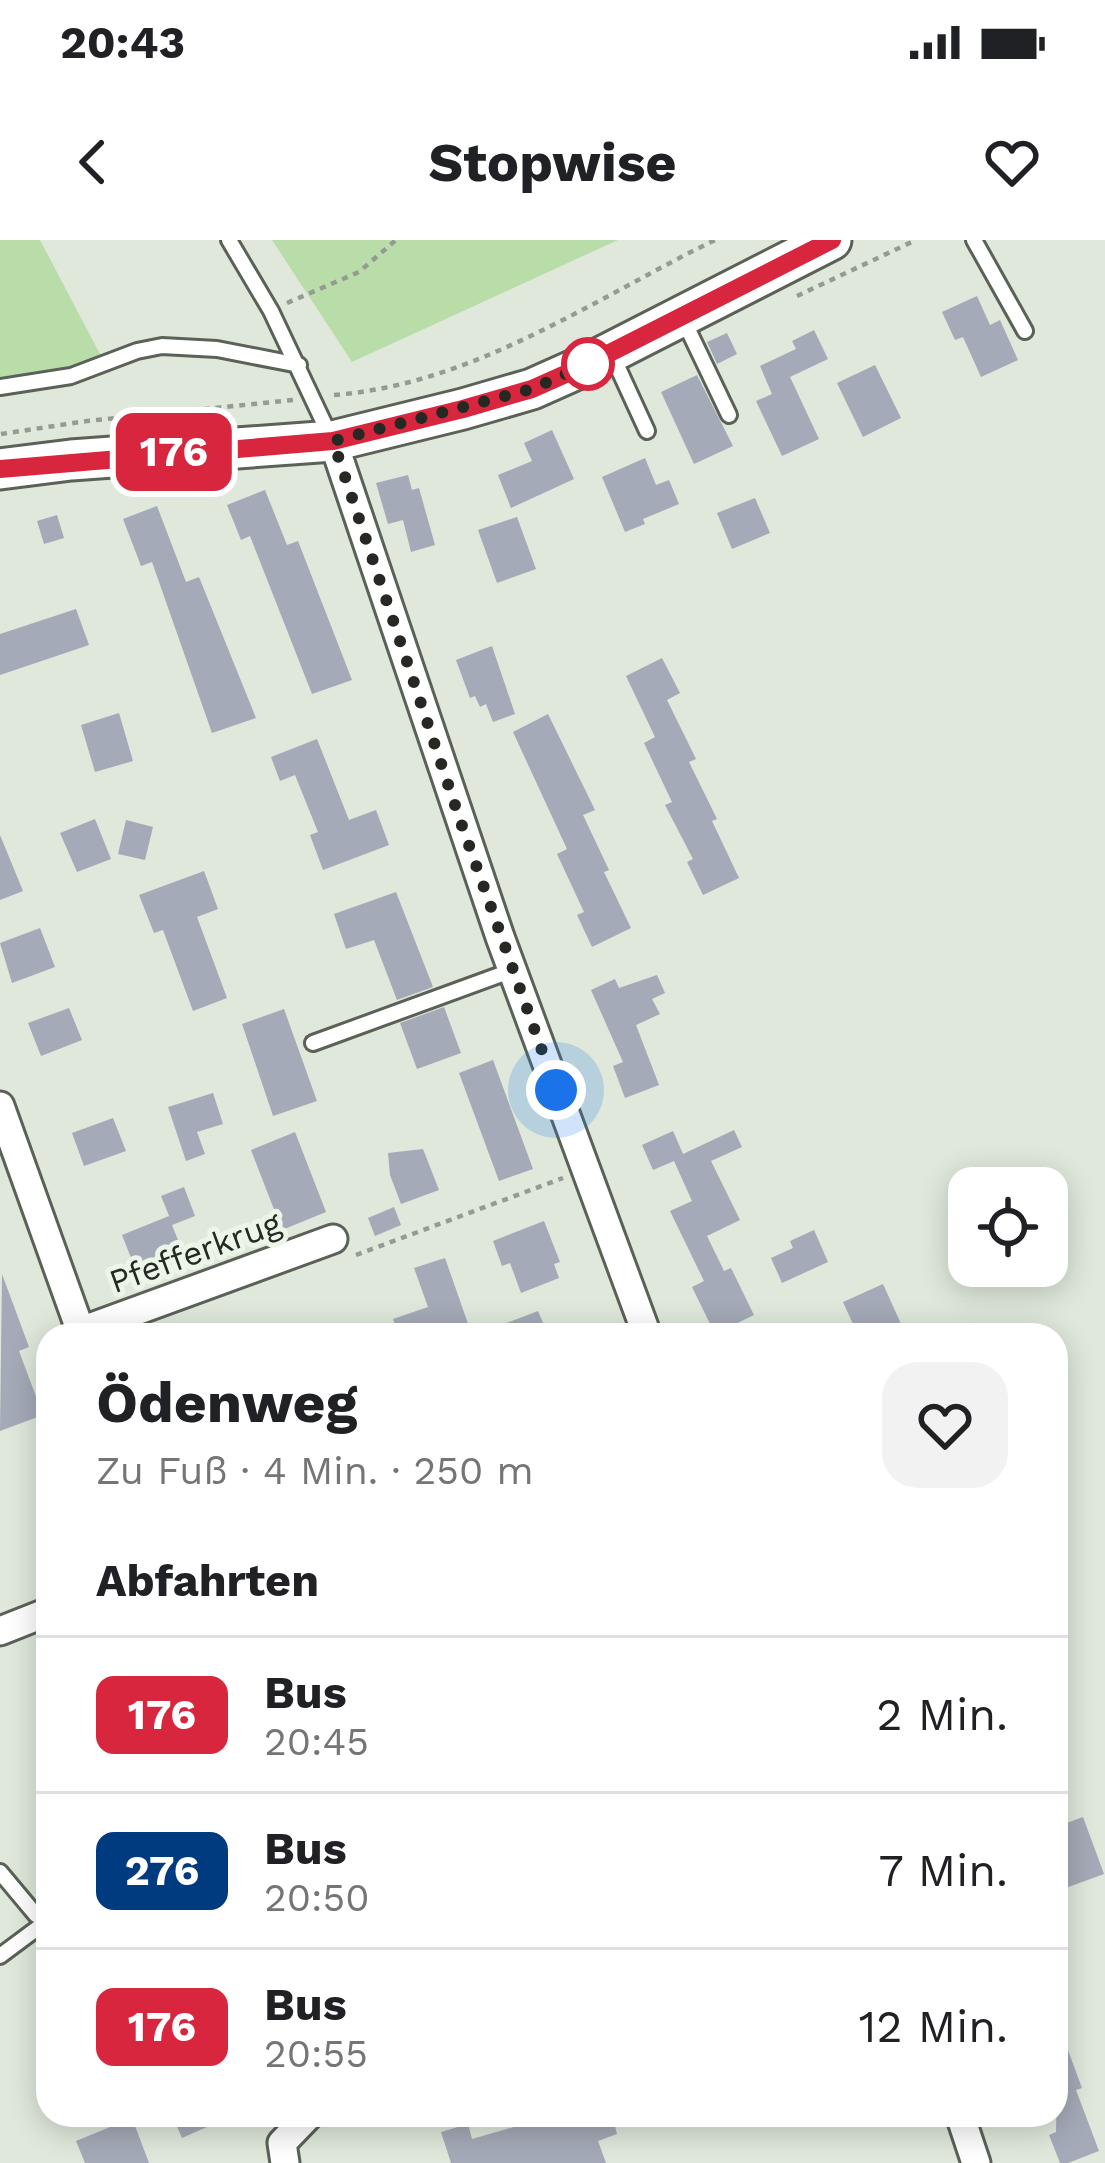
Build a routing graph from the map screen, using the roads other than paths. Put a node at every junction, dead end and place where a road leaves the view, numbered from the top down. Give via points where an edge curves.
1 (229, 240) edge
2 (832, 240) edge
3 (974, 240) edge
4 (682, 316) junction
5 (1025, 332) dead end
6 (611, 352) junction
7 (299, 364) junction
8 (0, 387) edge
9 (729, 415) dead end
10 (647, 431) dead end
11 (333, 441) junction
12 (0, 469) edge
13 (512, 970) junction
14 (313, 1043) dead end
15 (0, 1106) edge
16 (333, 1239) road end
17 (78, 1323) edge
18 (109, 1323) edge
19 (643, 1323) edge
20 (36, 1617) edge
21 (0, 1631) edge
22 (0, 1872) edge
23 (36, 1916) edge
24 (36, 1929) edge
25 (0, 1956) edge
26 (297, 2127) edge
27 (963, 2127) edge
28 (285, 2163) edge
29 (976, 2163) edge

1 - 7 lane
2 - 4 main road
3 - 5 lane
4 - 6 main road
4 - 9 lane
6 - 10 lane
6 - 11 main road via 532,389
7 - 8 lane via 162,346 71,376
7 - 11 lane
11 - 12 main road
11 - 13 street
13 - 14 lane
13 - 19 street
15 - 17 street, Pfefferkrug
16 - 18 street, Pfefferkrug
20 - 21 street
22 - 23 lane
24 - 25 lane
26 - 28 street via 282,2143
27 - 29 street

